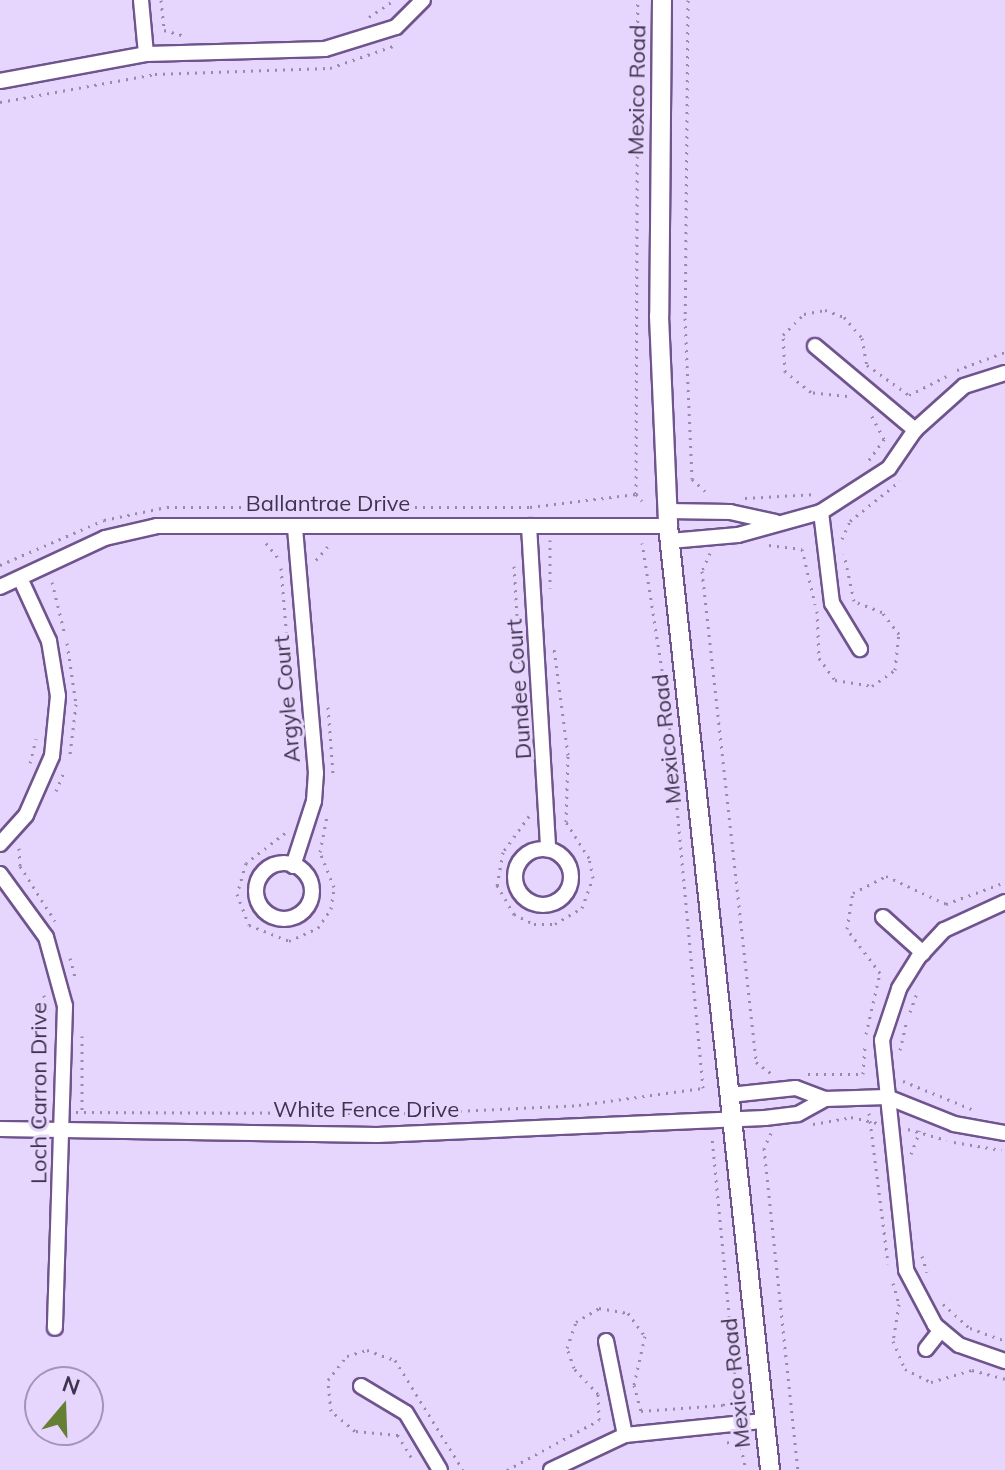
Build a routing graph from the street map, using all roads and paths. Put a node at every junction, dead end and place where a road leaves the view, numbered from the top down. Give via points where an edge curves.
1 (141, 0) edge
2 (161, 0) edge
3 (394, 0) edge
4 (423, 0) edge
5 (638, 0) edge
6 (662, 0) edge
7 (688, 0) edge
8 (359, 23) dead end
9 (202, 36) dead end
10 (146, 54) junction
11 (0, 81) edge
12 (815, 346) dead end
13 (1005, 373) edge
14 (915, 430) junction
15 (884, 431) dead end
16 (864, 465) dead end
17 (907, 472) dead end
18 (824, 491) dead end
19 (636, 494) junction
20 (713, 496) dead end
21 (740, 497) dead end
22 (626, 498) dead end
23 (642, 501) dead end
24 (821, 512) junction
25 (776, 522) junction
26 (295, 526) junction
27 (668, 526) junction
28 (530, 533) junction
29 (564, 540) dead end
30 (632, 540) dead end
31 (255, 541) dead end
32 (339, 541) dead end
33 (759, 546) dead end
34 (716, 551) dead end
35 (315, 563) dead end
36 (55, 576) dead end
37 (20, 578) junction
38 (0, 587) edge
39 (860, 649) dead end
40 (327, 697) dead end
41 (293, 707) dead end
42 (38, 730) dead end
43 (27, 773) dead end
44 (332, 787) dead end
45 (54, 794) dead end
46 (328, 813) dead end
47 (290, 820) dead end
48 (26, 839) dead end
49 (0, 844) edge
50 (548, 849) dead end
51 (293, 866) dead end
52 (0, 874) edge
53 (1005, 882) edge
54 (1005, 902) edge
55 (883, 917) dead end
56 (59, 928) dead end
57 (68, 953) dead end
58 (923, 953) junction
59 (41, 981) dead end
60 (77, 985) dead end
61 (920, 987) dead end
62 (47, 1025) dead end
63 (82, 1030) dead end
64 (899, 1056) dead end
65 (776, 1075) dead end
66 (804, 1075) dead end
67 (897, 1078) dead end
68 (701, 1090) junction
69 (730, 1095) junction
70 (704, 1096) dead end
71 (887, 1097) junction
72 (825, 1099) junction
73 (980, 1112) dead end
74 (733, 1120) junction
75 (890, 1125) junction
76 (804, 1126) dead end
77 (64, 1127) junction
78 (0, 1129) edge
79 (706, 1129) dead end
80 (920, 1131) junction
81 (773, 1132) dead end
82 (1005, 1133) edge
83 (1005, 1150) edge
84 (911, 1162) dead end
85 (921, 1254) dead end
86 (928, 1276) dead end
87 (938, 1296) dead end
88 (55, 1328) dead end
89 (941, 1330) junction
90 (606, 1341) dead end
91 (1005, 1341) edge
92 (926, 1349) dead end
93 (1005, 1361) edge
94 (361, 1386) dead end
95 (732, 1403) junction
96 (737, 1408) dead end
97 (764, 1421) junction
98 (625, 1435) junction
99 (722, 1441) dead end
100 (440, 1470) edge
101 (507, 1470) edge
102 (551, 1470) edge
103 (746, 1470) edge
104 (770, 1470) edge
105 (798, 1470) edge

1 - 10 street
2 - 9 path via 164,30
3 - 8 path
4 - 10 street via 396,27 325,49
5 - 19 path
6 - 27 street, Mexico Road via 659,316
7 - 20 path via 685,318 692,479
10 - 11 street
12 - 14 street
13 - 14 street via 964,386
14 - 24 street via 889,468
15 - 16 path via 880,447
17 - 33 path via 850,521 842,537 854,601 882,612 899,634 899,662 881,683 853,687 828,673 817,650 821,625 807,555 787,543
18 - 21 path via 781,500
19 - 22 path
19 - 23 path
24 - 25 street
24 - 39 street via 832,603
25 - 27 street via 730,512
25 - 27 street via 738,535
26 - 28 street, Ballantrae Drive
26 - 37 street, Ballantrae Drive via 157,526 105,538
26 - 51 street, Argyle Court via 316,773 314,801
27 - 28 street, Ballantrae Drive
27 - 69 street, Mexico Road
28 - 29 path
28 - 50 street, Dundee Court
30 - 68 path via 648,552 667,702 705,1075
31 - 41 path via 272,545 281,561
32 - 35 path via 322,548
34 - 65 path via 706,556 702,571 756,1062
36 - 45 path via 50,592 72,662 76,704 70,754
37 - 38 street, Ballantrae Drive
37 - 49 street via 49,641 58,696 52,756 26,815
40 - 44 path
42 - 43 path
46 - 47 path via 320,852 334,887 331,909 318,928 289,941 249,925 237,894 246,863 277,843
48 - 56 path via 17,855 20,866
52 - 77 street, Loch Carron Drive via 46,937 65,1006
53 - 66 path via 946,904 896,877 860,886 848,901 847,929 880,973 863,1074
54 - 58 street via 955,923
55 - 58 street
57 - 60 path
58 - 71 street via 888,1015 882,1040
59 - 62 path
61 - 64 path
63 - 68 path via 82,1112 412,1113 579,1105
67 - 73 path
68 - 70 path
69 - 72 street via 796,1088
69 - 74 street, Mexico Road
71 - 72 street
71 - 75 street
71 - 82 street via 954,1124
72 - 74 street, White Fence Drive via 798,1114
74 - 77 street, White Fence Drive via 377,1135
74 - 97 street, Mexico Road
75 - 76 path via 851,1117
75 - 80 path
75 - 89 street via 906,1270
77 - 78 street, White Fence Drive
77 - 88 street, Loch Carron Drive
79 - 95 path via 713,1140 739,1380
80 - 83 path
80 - 84 path
81 - 105 path via 764,1148
85 - 86 path
87 - 91 path via 970,1328
89 - 92 street
89 - 93 street via 959,1345
90 - 98 street
94 - 100 street via 406,1413
95 - 96 path
95 - 101 path via 641,1411 634,1385 645,1336 628,1313 599,1308 576,1322 567,1348 574,1368 598,1394 599,1420
97 - 98 street
97 - 104 street, Mexico Road
98 - 102 street
99 - 103 path via 741,1447

